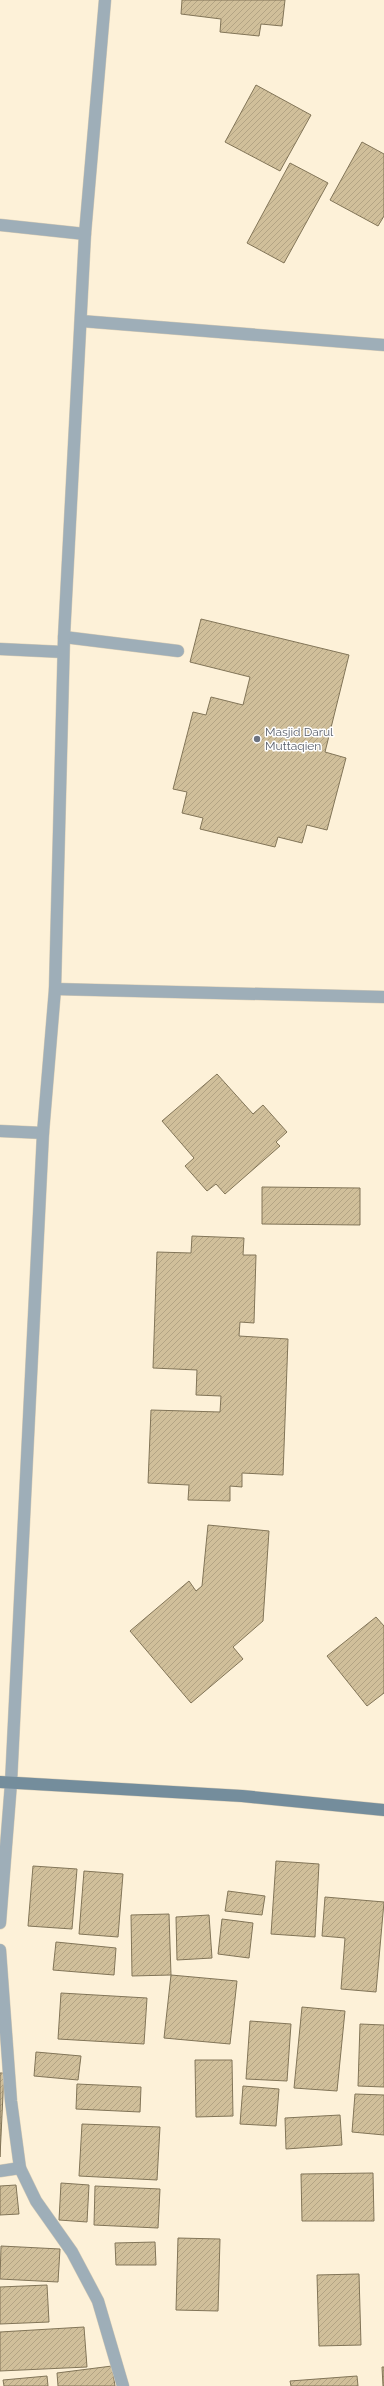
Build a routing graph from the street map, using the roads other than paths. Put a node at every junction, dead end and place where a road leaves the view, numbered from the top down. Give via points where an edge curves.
1 (105, 0) edge
2 (0, 225) edge
3 (85, 234) junction
4 (81, 321) junction
5 (384, 345) edge
6 (64, 637) junction
7 (0, 649) edge
8 (178, 651) dead end
9 (63, 652) junction
10 (55, 989) junction
11 (384, 997) edge
12 (0, 1131) edge
13 (43, 1133) junction
14 (5, 1782) edge
15 (384, 1810) edge
16 (0, 1923) edge
17 (0, 1950) edge
18 (20, 2168) junction
19 (0, 2171) edge
20 (123, 2386) edge

1 - 3 street
2 - 3 street
3 - 4 street
4 - 5 street
4 - 6 street
6 - 8 street
6 - 9 street
7 - 9 street
9 - 10 street
10 - 11 street
10 - 13 street
12 - 13 street
13 - 14 street
14 - 15 main road via 242,1796
14 - 16 street
17 - 18 street via 11,2101
18 - 19 street
18 - 20 street via 36,2201 72,2252 98,2301

